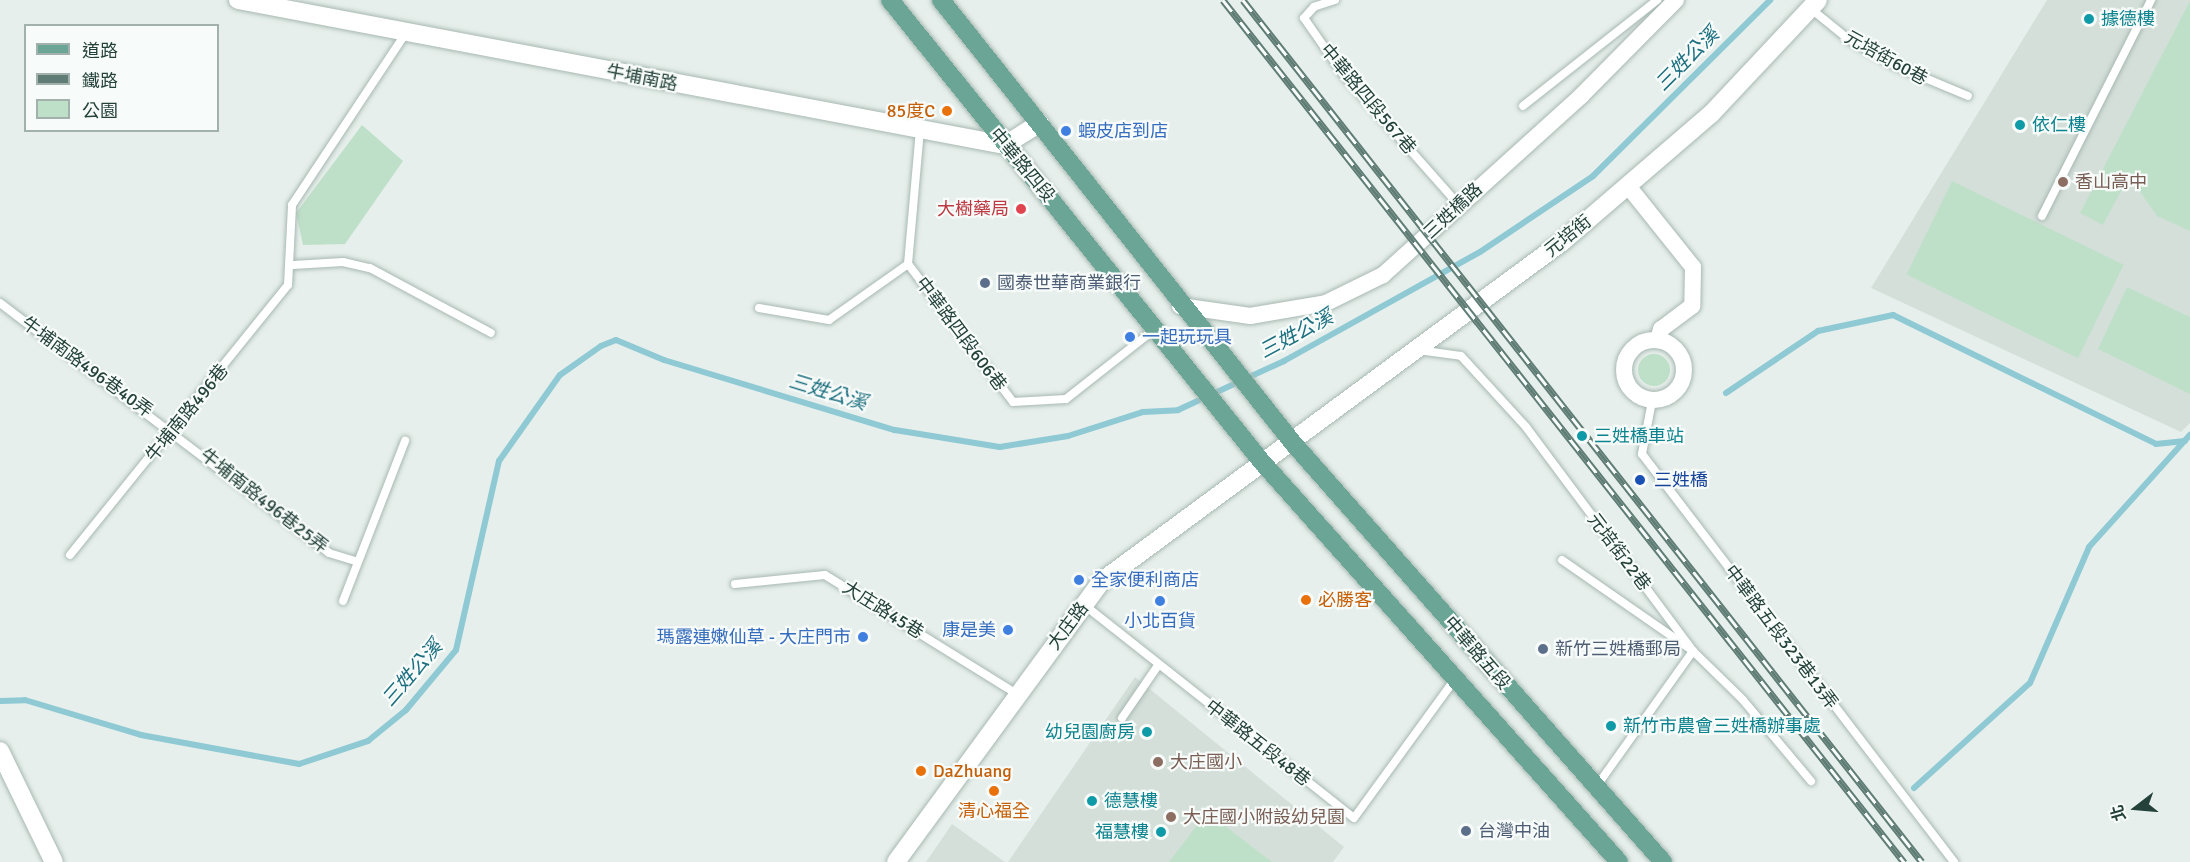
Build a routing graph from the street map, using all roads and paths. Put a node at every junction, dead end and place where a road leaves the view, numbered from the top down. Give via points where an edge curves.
1 (238, 0) edge
2 (890, 0) edge
3 (941, 0) edge
4 (1335, 0) edge
5 (1657, 0) edge
6 (1676, 0) edge
7 (2151, 0) edge
8 (1814, 4) edge
9 (286, 6) edge
10 (405, 34) junction
11 (1968, 96) dead end
12 (1523, 106) dead end
13 (1040, 123) junction
14 (920, 130) junction
15 (1005, 145) junction
16 (1628, 186) junction
17 (1459, 205) junction
18 (2042, 216) dead end
19 (908, 264) junction
20 (292, 265) junction
21 (0, 303) edge
22 (1180, 306) junction
23 (759, 308) dead end
24 (1158, 327) junction
25 (491, 333) dead end
26 (1659, 340) junction
27 (1415, 349) junction
28 (1652, 401) junction
29 (174, 431) junction
30 (405, 441) dead end
31 (1293, 443) junction
32 (1262, 462) junction
33 (70, 555) dead end
34 (1562, 560) dead end
35 (358, 562) junction
36 (735, 584) dead end
37 (343, 601) dead end
38 (1083, 604) junction
39 (1693, 651) junction
40 (1159, 664) junction
41 (1455, 678) junction
42 (1017, 694) junction
43 (1122, 718) dead end
44 (0, 751) edge
45 (1811, 781) dead end
46 (1595, 787) junction
47 (54, 862) edge
48 (896, 862) edge
49 (1619, 862) edge
50 (1663, 862) edge
51 (1954, 862) edge

1 - 9 street, 牛埔南路
2 - 15 main road, 中華路四段
3 - 13 main road
4 - 17 lane, 中華路四段567巷 via 1314,7 1304,18 1343,74
5 - 12 lane
6 - 17 street, 三姓橋路
7 - 18 lane
8 - 11 lane, 元培街60巷 via 1848,39 1894,65
8 - 16 street, 元培街 via 1711,114
9 - 10 street, 牛埔南路
10 - 14 street, 牛埔南路
10 - 20 lane, 牛埔南路496巷 via 291,205 287,220
13 - 15 street
13 - 22 main road
14 - 15 street, 牛埔南路
14 - 19 lane
15 - 24 main road, 中華路四段
16 - 26 street via 1693,267 1692,306 1661,329
16 - 27 street, 元培街 via 1519,276
17 - 22 street, 三姓橋路 via 1383,275 1326,303 1250,316
19 - 23 lane, 中華路四段606巷 via 830,320
19 - 24 lane, 中華路四段606巷 via 1013,402 1066,399
20 - 25 lane via 343,262 370,268
20 - 29 lane, 牛埔南路496巷 via 288,285
21 - 29 lane, 牛埔南路496巷40弄
22 - 31 main road
24 - 32 main road
26 - 28 street via 1682,358 1683,379 1671,395
26 - 28 street via 1640,343 1623,367 1634,393
27 - 31 street, 元培街
27 - 39 lane, 元培街22巷 via 1461,356 1526,427
28 - 51 lane, 中華路五段323巷13弄 via 1642,454
29 - 33 lane, 牛埔南路496巷
29 - 35 lane, 牛埔南路496巷25弄 via 329,553
30 - 35 lane
31 - 32 street, 大庄路
31 - 46 main road, 中華路五段
32 - 38 street, 大庄路 via 1102,581
32 - 41 main road, 中華路五段
34 - 39 lane
35 - 37 lane
36 - 42 lane, 大庄路45巷 via 825,575
38 - 40 lane, 中華路五段48巷
38 - 42 street, 大庄路
39 - 45 lane, 元培街22巷 via 1743,700
39 - 46 lane
40 - 41 lane, 中華路五段48巷 via 1354,818
40 - 43 lane
41 - 49 main road, 中華路五段
42 - 48 street, 大庄路
44 - 47 street
46 - 50 main road, 中華路五段

